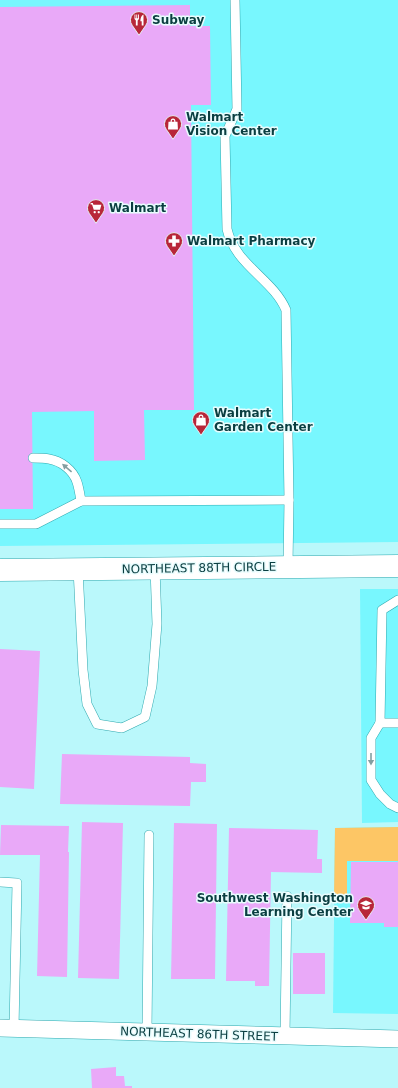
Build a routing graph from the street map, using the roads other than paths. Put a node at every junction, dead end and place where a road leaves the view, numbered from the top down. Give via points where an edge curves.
1 (235, 0) edge
2 (33, 458) dead end
3 (289, 500) junction
4 (81, 501) junction
5 (0, 524) edge
6 (288, 566) junction
7 (398, 566) edge
8 (155, 568) junction
9 (78, 569) junction
10 (0, 570) edge
11 (398, 600) edge
12 (380, 723) junction
13 (398, 723) edge
14 (398, 808) edge
15 (149, 835) dead end
16 (0, 882) edge
17 (286, 896) dead end
18 (7, 1028) edge
19 (147, 1032) junction
20 (286, 1036) junction
21 (398, 1039) edge

1 - 3 lane via 237,109 225,136 227,229 235,249 277,295 286,310
4 -> 2 lane via 77,481 66,466 48,458
3 - 4 lane
3 - 6 lane
4 - 5 lane via 36,524
6 - 7 street, NORTHEAST 88TH CIRCLE
6 - 8 street, NORTHEAST 88TH CIRCLE
8 - 9 street, NORTHEAST 88TH CIRCLE
8 - 9 lane via 157,624 152,686 145,717 122,728 97,724 87,704
9 - 10 street, NORTHEAST 88TH CIRCLE
11 - 12 lane via 382,610
12 - 13 lane
12 -> 14 lane via 371,738 371,780 380,794
15 - 19 lane
16 - 18 lane via 17,882
17 - 20 lane
18 - 19 street, NORTHEAST 86TH STREET
19 - 20 street, NORTHEAST 86TH STREET
20 - 21 street, NORTHEAST 86TH STREET

